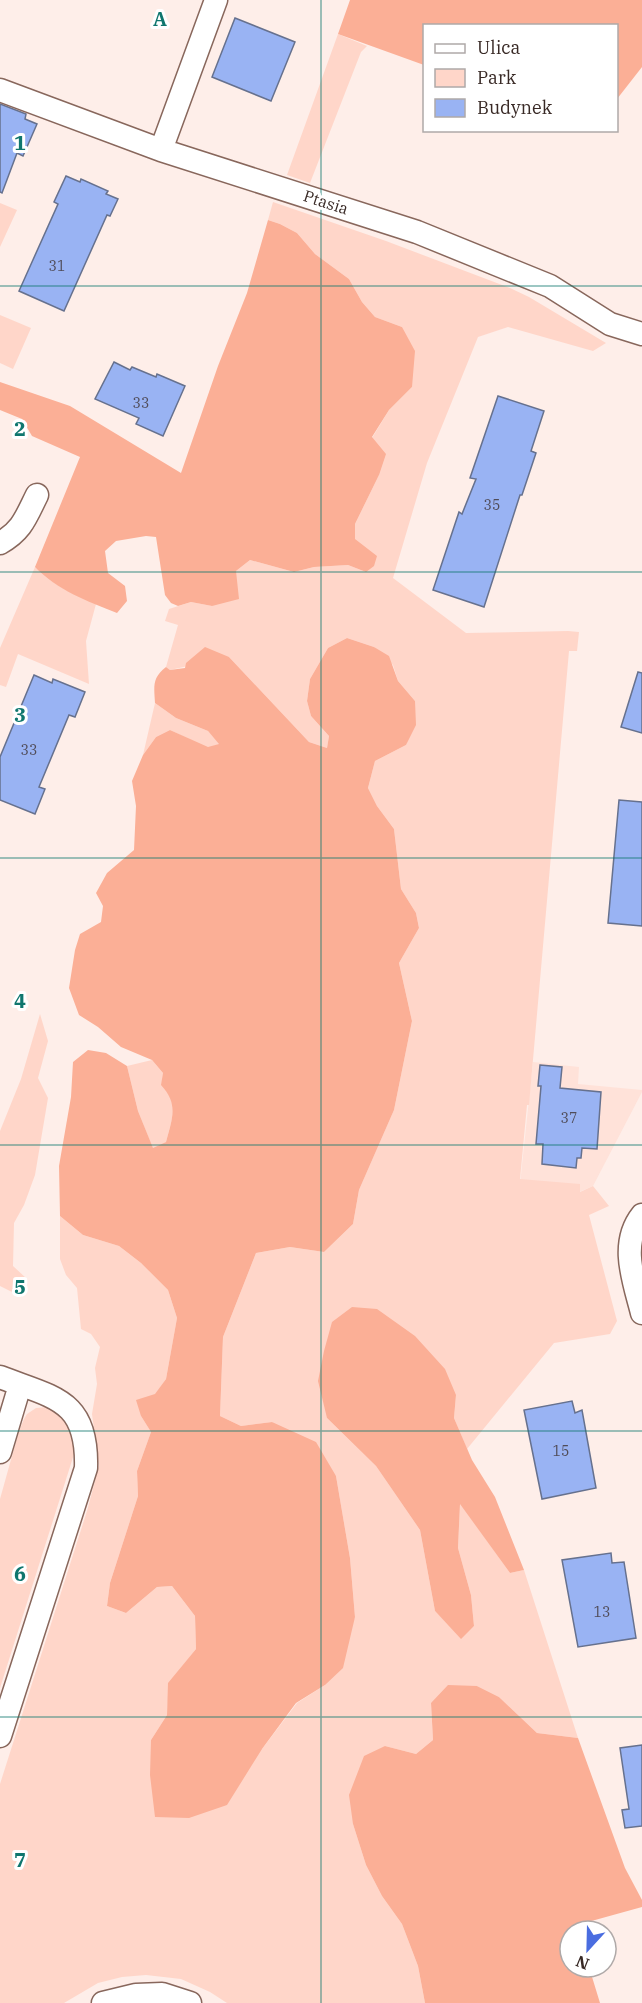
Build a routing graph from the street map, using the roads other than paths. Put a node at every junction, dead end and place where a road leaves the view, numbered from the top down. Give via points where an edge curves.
1 (216, 0) edge
2 (0, 90) edge
3 (161, 150) junction
4 (642, 334) edge
5 (37, 495) dead end
6 (0, 543) edge
7 (642, 1215) edge
8 (642, 1313) edge
9 (10, 1381) edge
10 (0, 1452) edge
11 (0, 1737) edge
12 (138, 1999) edge
13 (103, 2003) edge
14 (190, 2003) edge

1 - 3 street
2 - 3 street, Ptasia
3 - 4 street, Ptasia via 417,232 550,286 609,324
5 - 6 street via 16,533
7 - 8 street via 633,1226 629,1260
9 - 10 street
9 - 11 street via 53,1396 72,1411 87,1447 86,1468
12 - 13 street
12 - 14 street via 162,1994

